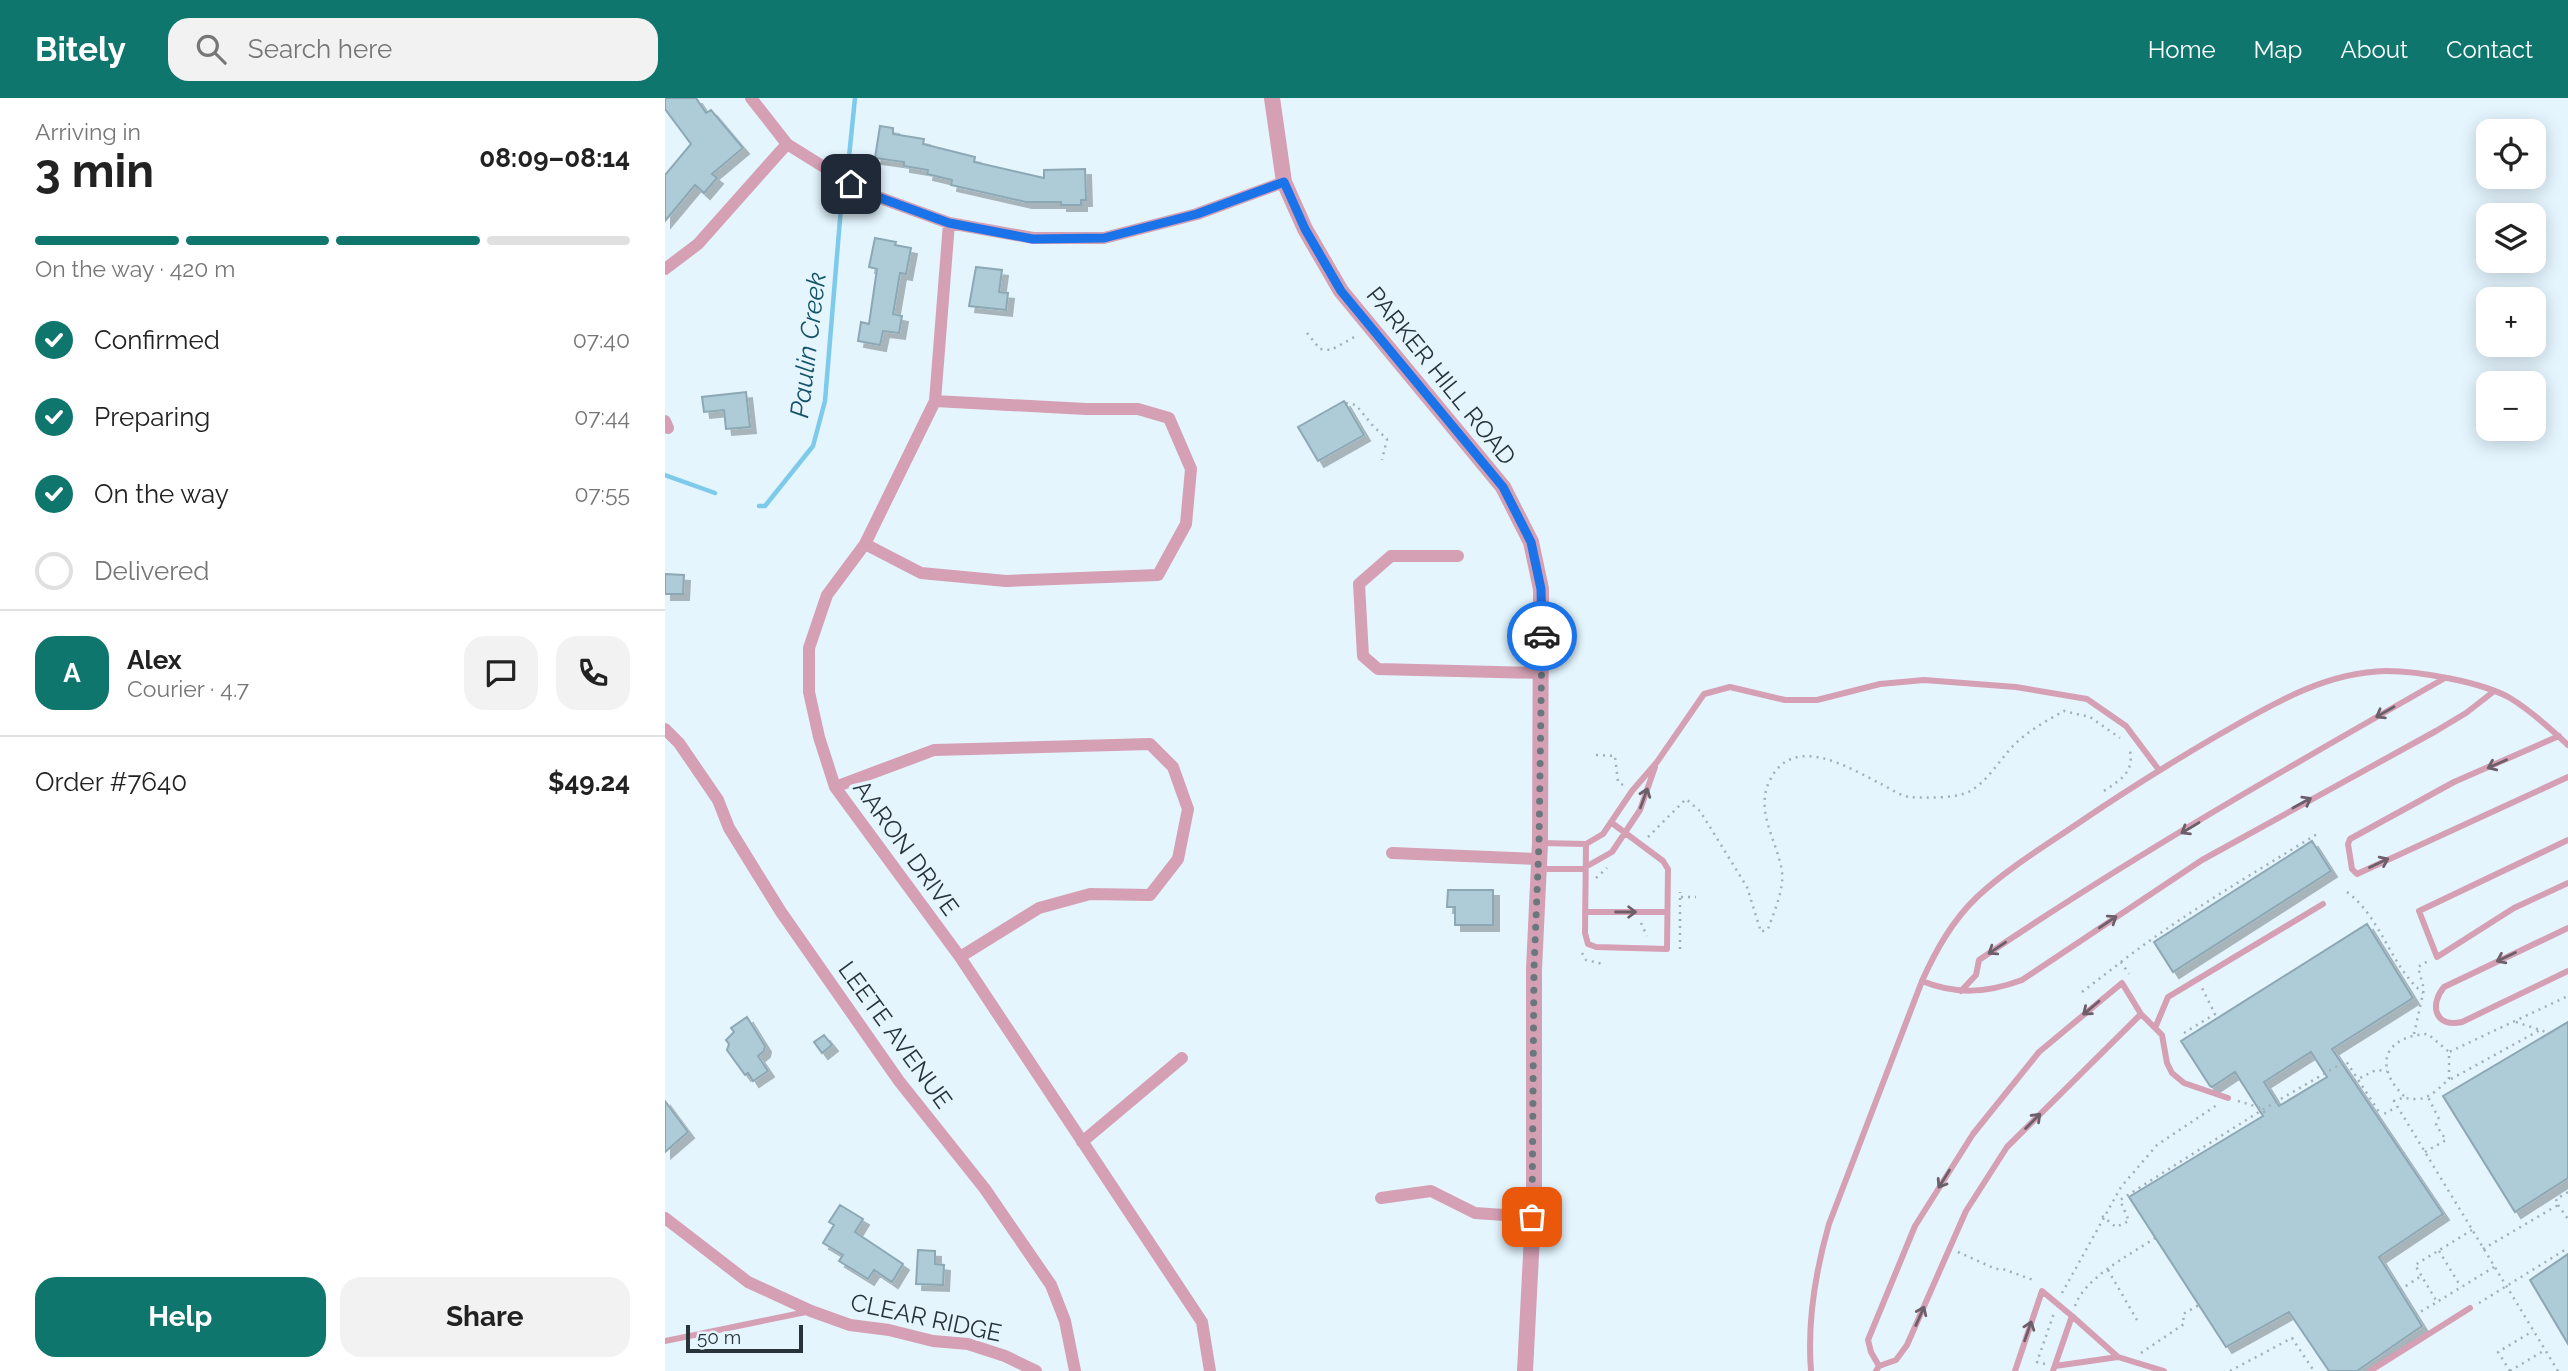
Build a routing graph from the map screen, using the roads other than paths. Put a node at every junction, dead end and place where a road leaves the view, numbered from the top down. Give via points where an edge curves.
1 (751, 98) edge
2 (1272, 98) edge
3 (787, 144) junction
4 (1284, 182) junction
5 (949, 223) junction
6 (665, 269) edge
7 (935, 401) junction
8 (865, 544) junction
9 (1458, 556) dead end
10 (1541, 673) junction
11 (2445, 678) junction
12 (2493, 692) junction
13 (665, 729) edge
14 (2559, 736) junction
15 (2568, 745) edge
16 (1657, 762) junction
17 (2159, 770) junction
18 (2568, 777) edge
19 (835, 787) junction
20 (1612, 822) junction
21 (1626, 833) junction
22 (2568, 840) edge
23 (1586, 844) junction
24 (1392, 853) dead end
25 (1539, 857) junction
26 (1586, 867) junction
27 (2568, 883) edge
28 (2323, 904) dead end
29 (1585, 912) junction
30 (1667, 912) junction
31 (2568, 928) edge
32 (960, 957) junction
33 (2568, 971) edge
34 (1922, 981) junction
35 (1961, 991) junction
36 (2141, 1014) junction
37 (2155, 1028) junction
38 (1182, 1058) dead end
39 (2228, 1098) road end
40 (1083, 1142) junction
41 (1381, 1198) dead end
42 (1532, 1217) junction
43 (665, 1218) edge
44 (2469, 1308) road end
45 (811, 1311) junction
46 (2072, 1316) junction
47 (665, 1340) edge
48 (2117, 1357) junction
49 (1878, 1368) edge
50 (2054, 1368) edge
51 (1036, 1371) edge
52 (1075, 1371) edge
53 (1210, 1371) edge
54 (1525, 1371) edge
55 (1811, 1371) edge
56 (2015, 1371) edge
57 (2164, 1371) edge
58 (2370, 1371) edge

1 - 3 street
2 - 4 street, PARKER HILL ROAD
3 - 5 street via 864,192
3 - 6 street via 698,244
4 - 5 street via 1197,214 1104,238 1033,239
4 - 10 street, PARKER HILL ROAD via 1341,291 1503,487 1531,542 1541,589
5 - 7 street, AARON DRIVE
7 - 8 street, AARON DRIVE
7 - 8 street via 1138,409 1169,418 1192,470 1187,524 1158,575 1006,581 921,573
8 - 19 street, AARON DRIVE via 827,595 809,648 809,692
9 - 10 street via 1391,556 1359,584 1363,656 1378,669
10 - 25 street, PARKER HILL ROAD
11 - 12 lane
11 - 17 lane via 2385,671 2314,685
11 -> 35 lane via 2038,920 1979,960 1976,975
12 - 14 lane via 2509,698
35 -> 12 lane via 2005,987 2022,980 2202,860 2436,731
13 - 52 street, LEETE AVENUE via 718,800 729,828 781,912 899,1081 985,1189 1051,1285 1065,1321
14 - 15 lane
14 -> 18 lane via 2454,782 2350,839 2351,869 2357,874
16 - 17 lane via 1704,694 1730,687 1785,700 1817,700 1880,684 1924,680 2016,687 2087,699 2126,726
16 - 20 lane
21 -> 16 lane via 1640,810
17 - 34 lane via 2004,873 1951,928
19 - 32 street, AARON DRIVE
19 - 32 street via 934,750 1150,744 1173,767 1188,809 1178,859 1150,895 1090,894 1039,908
20 - 21 lane
20 - 23 lane
21 - 26 lane via 1612,852
21 - 30 lane via 1668,869
22 - 27 lane via 2419,911 2437,957 2514,908
23 - 25 lane
23 - 26 lane
24 - 25 street
25 - 26 lane
25 - 42 street, PARKER HILL ROAD
26 - 29 lane
28 - 37 lane via 2168,997
29 -> 30 lane
29 - 30 lane via 1588,944 1667,949
31 -> 33 lane via 2444,987 2435,1006 2440,1018 2452,1024
32 - 40 street, AARON DRIVE
34 - 35 lane
34 - 55 lane via 1818,1262 1809,1327
36 - 37 lane
49 -> 36 lane via 1896,1360 1907,1345 1966,1211 2007,1147
36 -> 49 lane via 2122,983 2039,1052 1973,1134 1915,1226 1868,1340
37 - 39 lane via 2162,1035 2172,1073 2184,1083
38 - 40 street
40 - 53 street, AARON DRIVE via 1202,1322
41 - 42 street via 1431,1191 1475,1213
42 - 54 street, PARKER HILL ROAD
43 - 45 street, CLEAR RIDGE via 748,1282
44 - 58 lane
45 - 47 lane
45 - 51 street, CLEAR RIDGE via 850,1325 968,1344
46 - 48 lane
46 - 50 lane
56 -> 46 lane via 2043,1288
48 - 50 lane
48 - 57 lane

